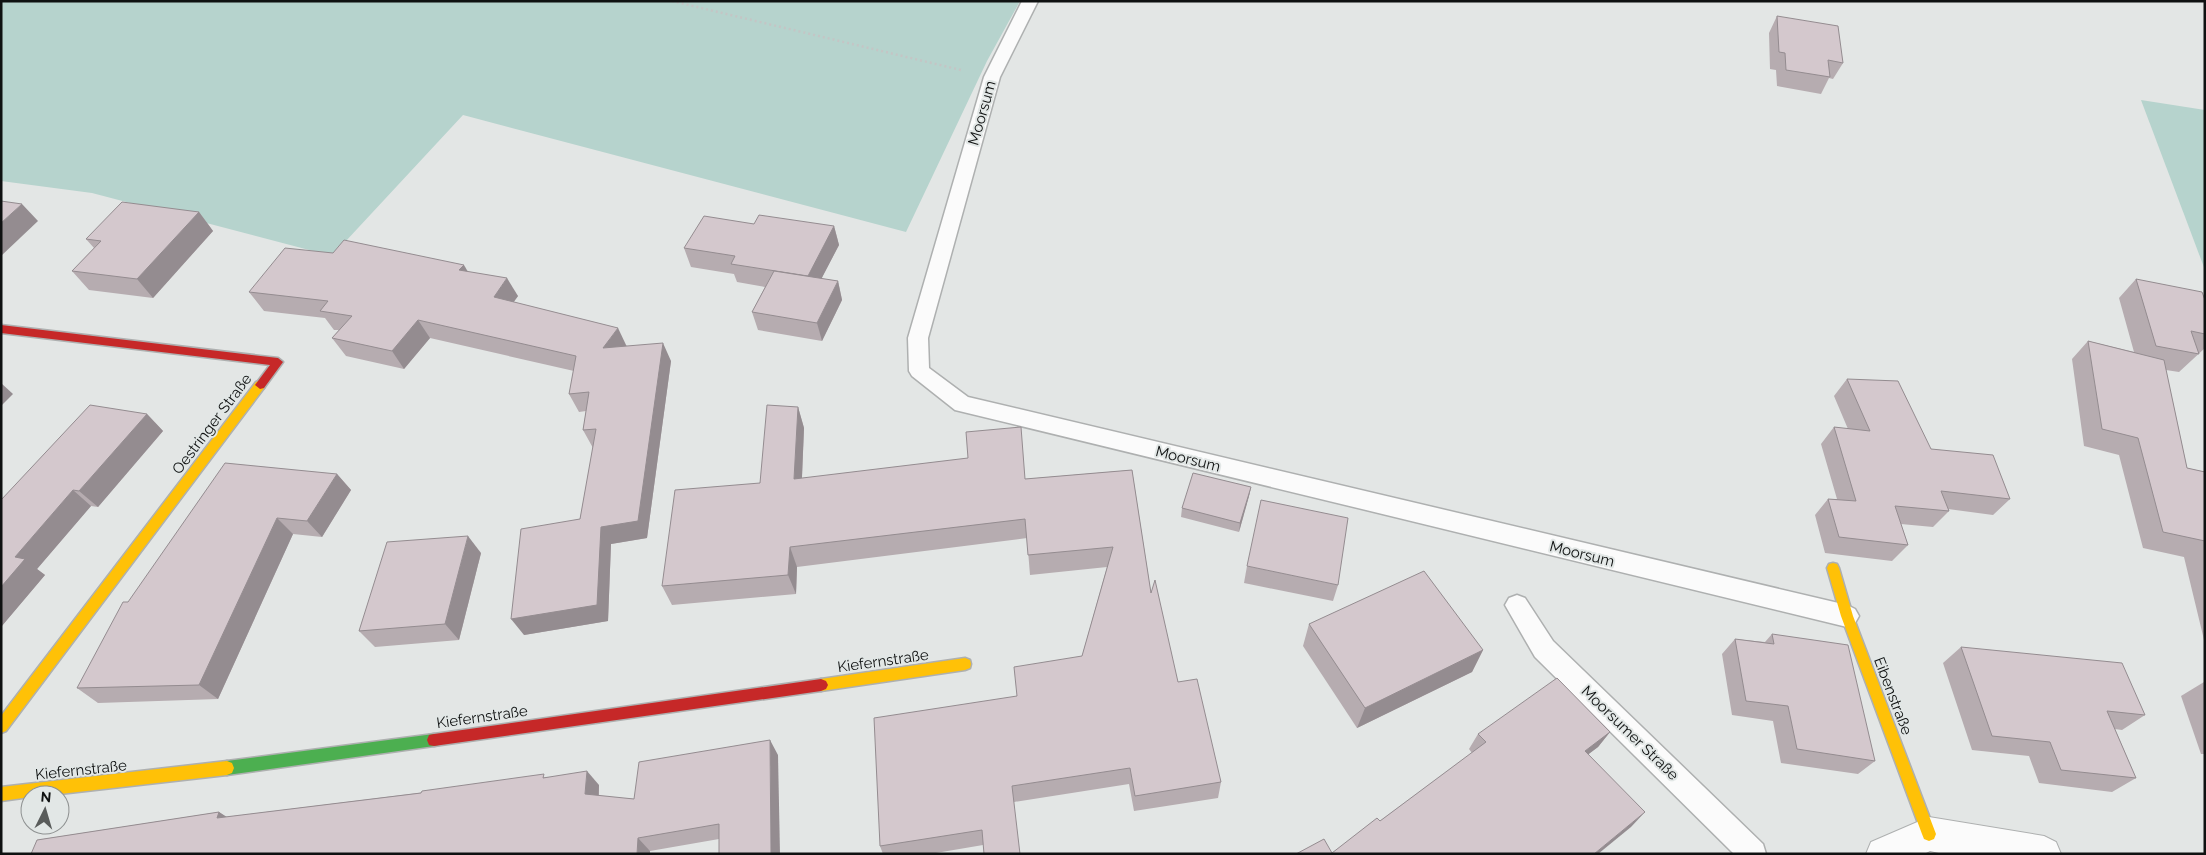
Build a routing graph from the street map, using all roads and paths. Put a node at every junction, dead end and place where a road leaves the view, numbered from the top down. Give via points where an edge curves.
1 (672, 1) edge
2 (1030, 1) edge
3 (992, 77) junction
4 (1, 329) edge
5 (1833, 568) dead end
6 (1517, 604) dead end
7 (1846, 616) junction
8 (965, 664) dead end
9 (1, 727) edge
10 (1, 794) edge
11 (1930, 834) junction
12 (1753, 854) edge
13 (1883, 854) edge
14 (2044, 854) edge

1 - 3 path
2 - 3 lane, Moorsum
3 - 7 lane, Moorsum via 918,338 919,372 962,404
4 - 9 street, Oestringer Straße via 278,362
5 - 7 street, Eibenstraße
6 - 12 lane, Moorsumer Straße via 1544,649
7 - 11 street, Eibenstraße
8 - 10 street, Kiefernstraße via 168,775
11 - 13 street
11 - 14 street

